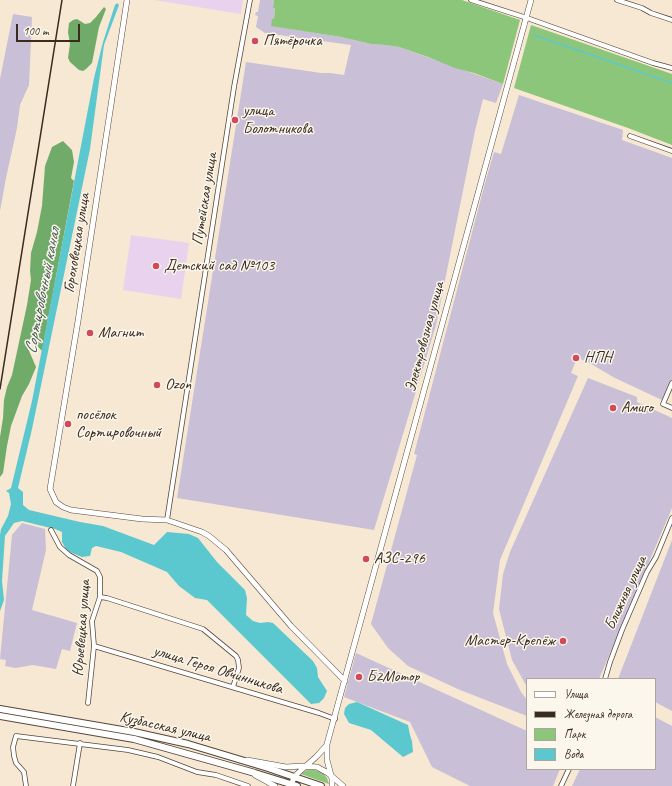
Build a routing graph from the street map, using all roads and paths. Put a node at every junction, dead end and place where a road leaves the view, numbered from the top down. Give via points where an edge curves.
1 (127, 0) edge
2 (250, 0) edge
3 (471, 0) edge
4 (532, 0) edge
5 (617, 0) edge
6 (527, 18) junction
7 (672, 20) edge
8 (672, 68) edge
9 (630, 136) dead end
10 (672, 151) edge
11 (672, 383) edge
12 (672, 408) edge
13 (672, 518) edge
14 (167, 520) junction
15 (51, 530) dead end
16 (100, 597) junction
17 (94, 646) junction
18 (605, 678) edge
19 (345, 681) junction
20 (233, 687) junction
21 (88, 702) dead end
22 (0, 709) edge
23 (0, 716) edge
24 (335, 719) junction
25 (80, 743) junction
26 (327, 744) junction
27 (240, 760) junction
28 (306, 766) junction
29 (237, 768) junction
30 (569, 770) edge
31 (331, 775) junction
32 (295, 776) junction
33 (293, 785) edge
34 (26, 786) edge
35 (73, 786) edge
36 (248, 786) edge
37 (275, 786) edge
38 (321, 786) edge
39 (332, 786) edge
40 (343, 786) edge
41 (561, 786) edge

1 - 14 street, Гороховецкая улица via 50,489 56,502 71,510
2 - 14 street, Путейская улица via 233,93
3 - 6 street
4 - 6 street, Электровозная улица
5 - 7 street
6 - 8 street
6 - 19 street, Электровозная улица
9 - 10 street
11 - 12 street via 662,404
13 - 18 street, Ближняя улица via 622,630
14 - 19 street via 202,532 218,542 291,626
15 - 16 street, Юрьевецкая улица via 60,547 97,571 100,577
16 - 17 street, Юрьевецкая улица via 92,620
16 - 20 street via 203,628 236,656 239,668
17 - 20 street, улица Героя Овчинникова
17 - 21 street, Юрьевецкая улица
19 - 24 street, Электровозная улица
20 - 24 street, улица Героя Овчинникова
22 - 27 main road, Кузбасская улица via 134,732 188,744
23 - 29 main road, Кузбасская улица via 134,739
24 - 26 street, Электровозная улица
25 - 34 street, Кузбасская улица via 16,736 14,756 16,763 24,772
25 - 35 street
25 - 36 street, Кузбасская улица via 149,755
26 - 28 street
26 - 31 street via 327,760
27 - 28 street
27 - 32 main road, Кузбасская улица
28 - 31 street via 317,767
28 - 32 street
29 - 33 main road, Кузбасская улица
29 - 37 street
30 - 41 street
31 - 39 street
31 - 40 street
32 - 33 street
32 - 38 main road, Кузбасская улица

